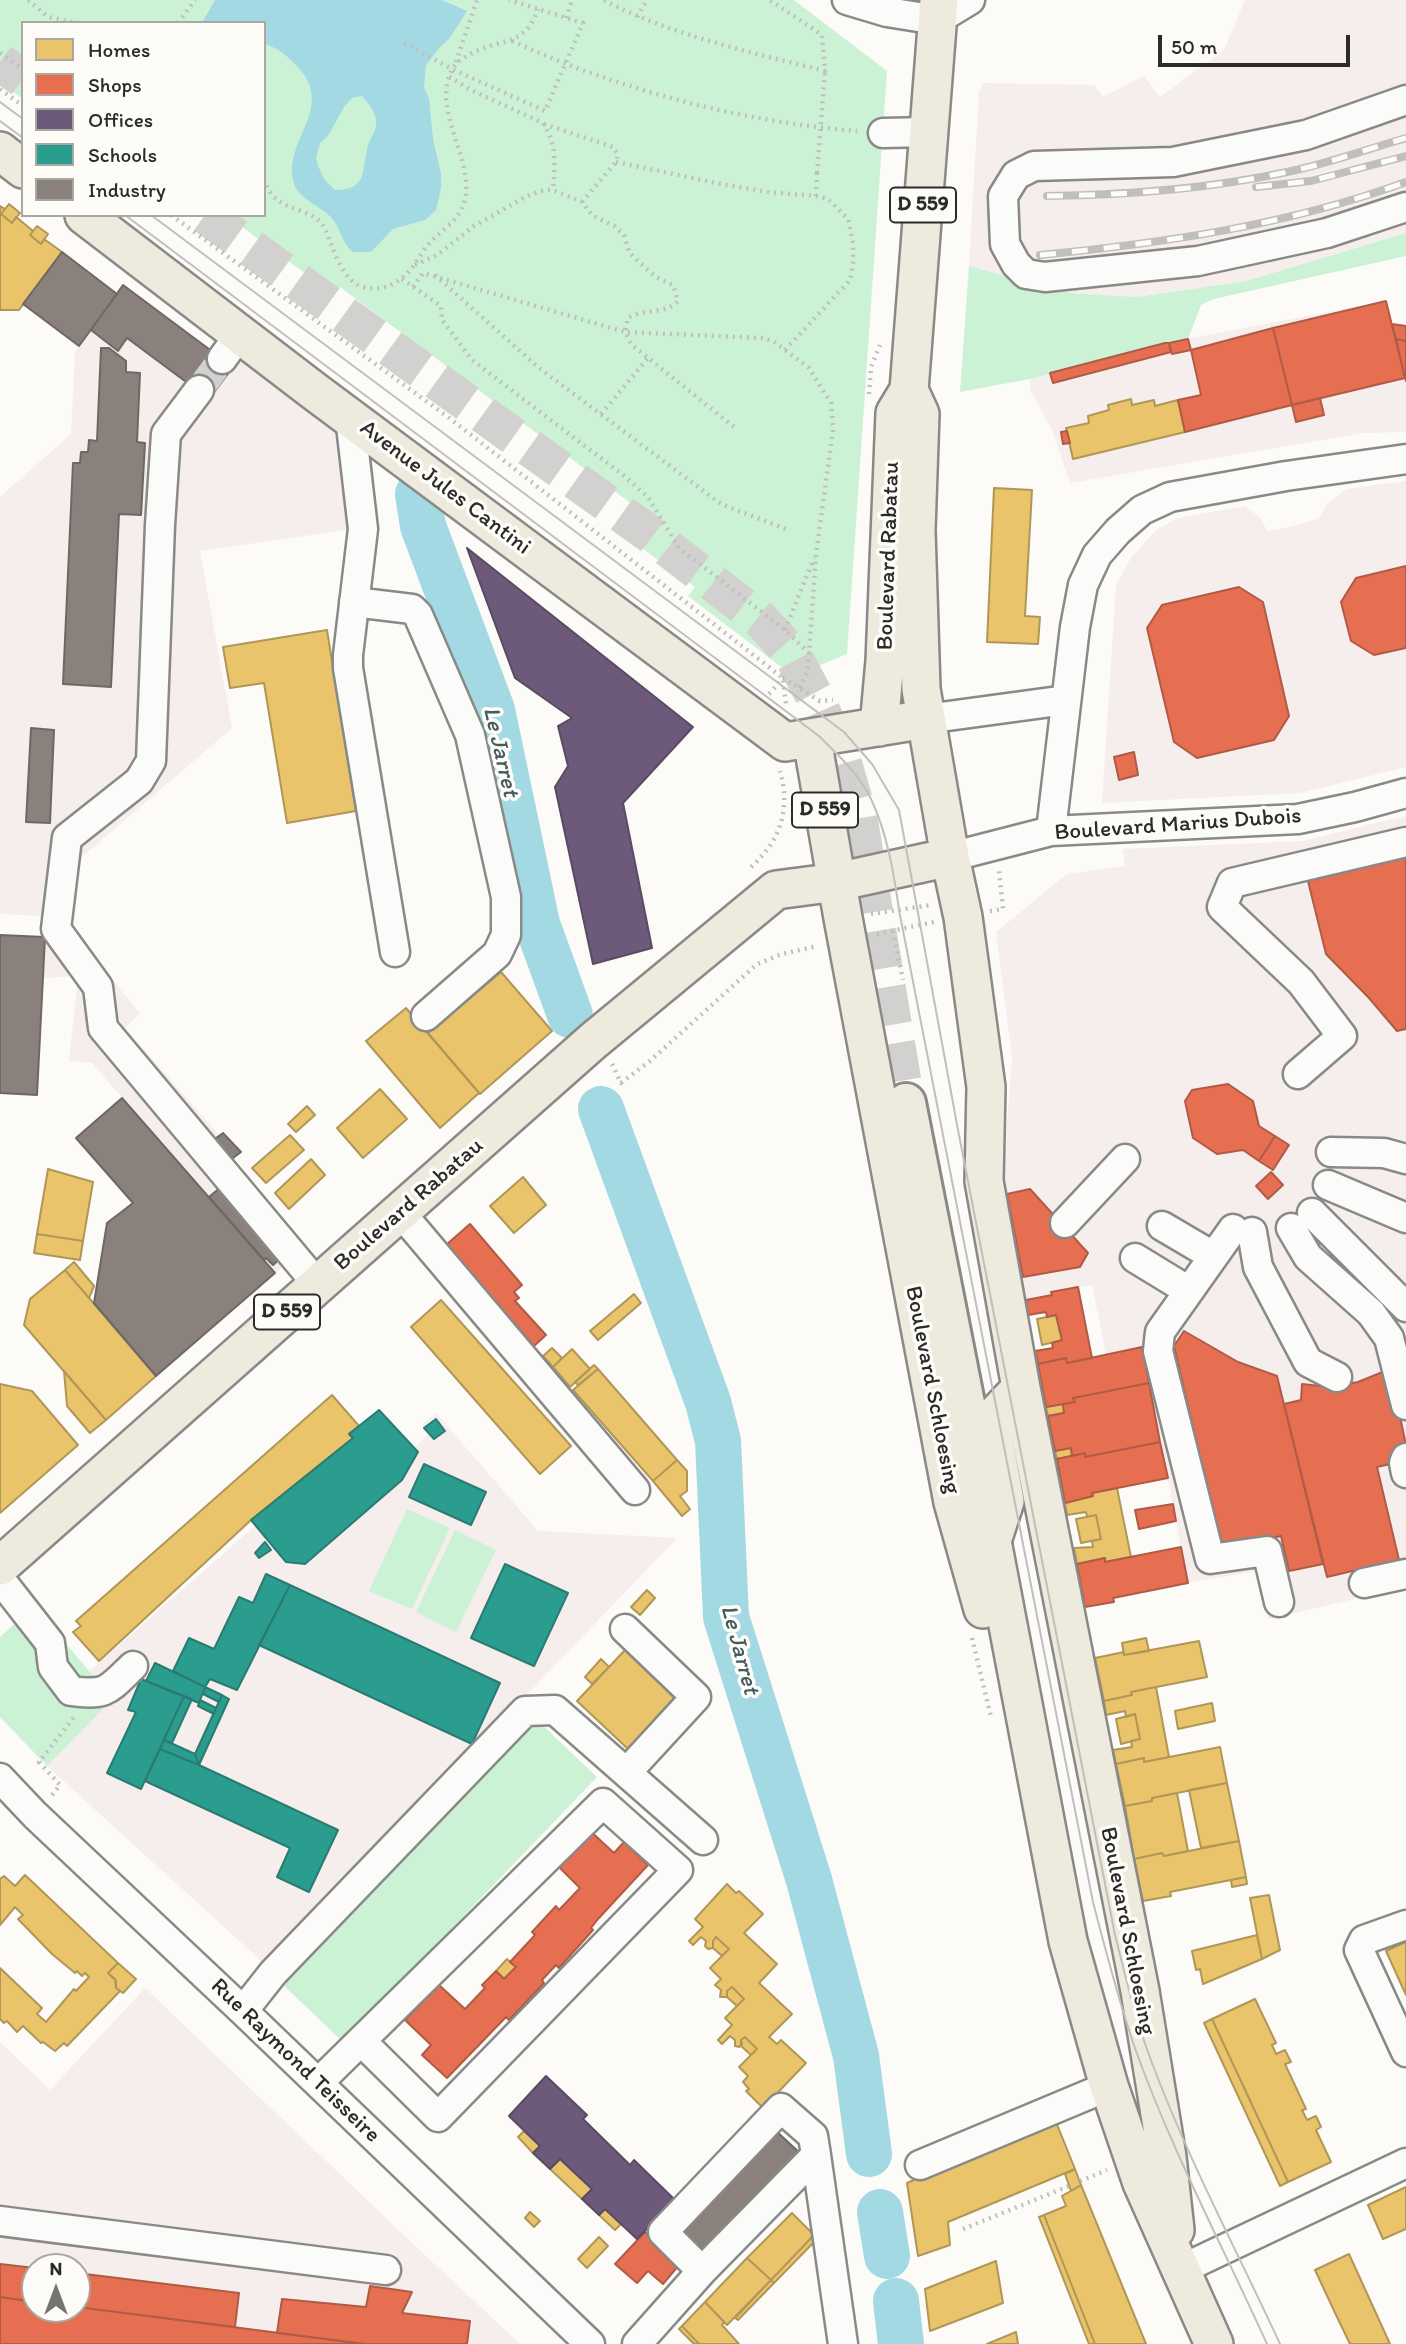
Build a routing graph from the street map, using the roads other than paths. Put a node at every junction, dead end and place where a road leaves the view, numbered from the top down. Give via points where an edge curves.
1 (847, 0) edge
2 (970, 0) edge
3 (938, 10) edge
4 (1406, 100) edge
5 (929, 132) junction
6 (883, 133) road end
7 (0, 152) edge
8 (21, 168) edge
9 (1406, 207) edge
10 (87, 217) edge
11 (198, 390) tunnel mouth
12 (909, 390) junction
13 (350, 417) junction
14 (1406, 460) edge
15 (354, 602) junction
16 (1066, 700) junction
17 (926, 719) junction
18 (879, 727) junction
19 (802, 740) junction
20 (1406, 793) edge
21 (1051, 831) junction
22 (1406, 842) edge
23 (950, 857) junction
24 (837, 882) junction
25 (395, 952) dead end
26 (426, 1016) dead end
27 (1298, 1074) dead end
28 (906, 1103) tunnel mouth
29 (1331, 1152) dead end
30 (1125, 1159) dead end
31 (1406, 1159) edge
32 (1328, 1185) dead end
33 (400, 1212) junction
34 (1406, 1217) edge
35 (1065, 1223) dead end
36 (1162, 1226) dead end
37 (1213, 1256) junction
38 (1135, 1258) dead end
39 (318, 1285) junction
40 (1189, 1290) junction
41 (1406, 1307) edge
42 (1336, 1377) dead end
43 (1021, 1388) junction
44 (1406, 1405) edge
45 (1406, 1458) edge
46 (1406, 1473) edge
47 (635, 1490) dead end
48 (992, 1541) junction
49 (0, 1566) edge
50 (1406, 1574) edge
51 (0, 1579) edge
52 (1364, 1583) dead end
53 (1279, 1602) dead end
54 (625, 1629) dead end
55 (133, 1666) dead end
56 (627, 1772) junction
57 (5, 1794) edge
58 (703, 1840) dead end
59 (1058, 1889) junction
60 (1406, 1925) edge
61 (243, 2011) junction
62 (361, 2041) junction
63 (1406, 2052) edge
64 (318, 2083) junction
65 (1109, 2086) junction
66 (816, 2155) junction
67 (1406, 2163) edge
68 (920, 2165) dead end
69 (0, 2221) edge
70 (386, 2270) dead end
71 (1180, 2270) junction
72 (702, 2272) junction
73 (590, 2344) edge
74 (637, 2344) edge
75 (843, 2344) edge
76 (1213, 2344) edge

1 - 3 street via 887,12
2 - 3 street
3 - 5 main road, Boulevard Rabatau / D 559
4 - 9 street via 1306,135 1173,162 1034,166 1016,175 1003,197 1005,244 1026,274 1045,277 1198,261 1327,233
5 - 6 street
5 - 12 main road, Boulevard Rabatau / D 559
7 - 8 main road
10 - 13 main road, Avenue Jules Cantini via 231,347
11 - 39 street via 166,434 151,761 139,781 67,838 56,929 98,988 103,1028
12 - 17 main road, Boulevard Rabatau / D 559 via 920,414 916,530
12 - 18 main road, Boulevard Rabatau / D 559 via 895,413
13 - 15 street via 363,528
13 - 19 main road, Avenue Jules Cantini via 756,722 785,742
14 - 16 street via 1170,497 1142,510 1097,555 1083,585
15 - 25 street via 348,668
15 - 26 street via 412,609 418,615 470,735 506,897 506,934 497,954
16 - 17 street
16 - 21 street
17 - 18 main road
17 - 23 main road, D 559
18 - 19 main road
19 - 24 main road, D 559
20 - 21 street, Boulevard Marius Dubois via 1298,819
21 - 23 street, Boulevard Marius Dubois
22 - 27 street via 1232,883 1222,907 1301,982 1342,1036
23 - 24 main road, D 559
23 - 43 main road, Boulevard Schloesing via 951,910 986,1087 984,1181
24 - 33 main road, Boulevard Rabatau / D 559 via 776,890
24 - 59 main road, Boulevard Schloesing via 953,1502 993,1642 1033,1843
28 - 48 highway
29 - 31 street via 1384,1153
30 - 35 street
32 - 34 street
33 - 39 main road, Boulevard Rabatau / D 559
33 - 47 street
36 - 37 street
37 - 40 street
37 - 42 street via 1242,1230 1308,1362
38 - 40 street
39 - 49 main road, Boulevard Rabatau / D 559
40 - 53 street via 1160,1332 1158,1351 1210,1559 1267,1551
41 - 44 street via 1301,1220 1308,1257 1371,1313 1389,1338
43 - 48 main road, Boulevard Schloesing via 990,1421 1005,1501
43 - 71 main road, Boulevard Schloesing via 1140,1991
45 - 46 street
48 - 59 main road, Boulevard Schloesing
50 - 52 street
51 - 55 street via 50,1643 52,1667 71,1691 107,1691
54 - 56 street via 696,1697
56 - 58 street
56 - 61 street via 555,1710 525,1710 273,1973
57 - 61 street, Rue Raymond Teisseire via 35,1815
59 - 65 main road, Boulevard Schloesing
60 - 63 street via 1364,1940 1359,1950
61 - 64 street, Rue Raymond Teisseire
62 - 62 street via 603,1803 678,1870 438,2117
62 - 64 street
64 - 73 street, Rue Raymond Teisseire
65 - 68 street
65 - 71 main road, Boulevard Schloesing via 1142,2183
66 - 72 street
66 - 72 street via 813,2136 781,2108 663,2232
66 - 75 street
67 - 71 street
69 - 70 street
71 - 76 main road, Boulevard Schloesing
72 - 74 street

